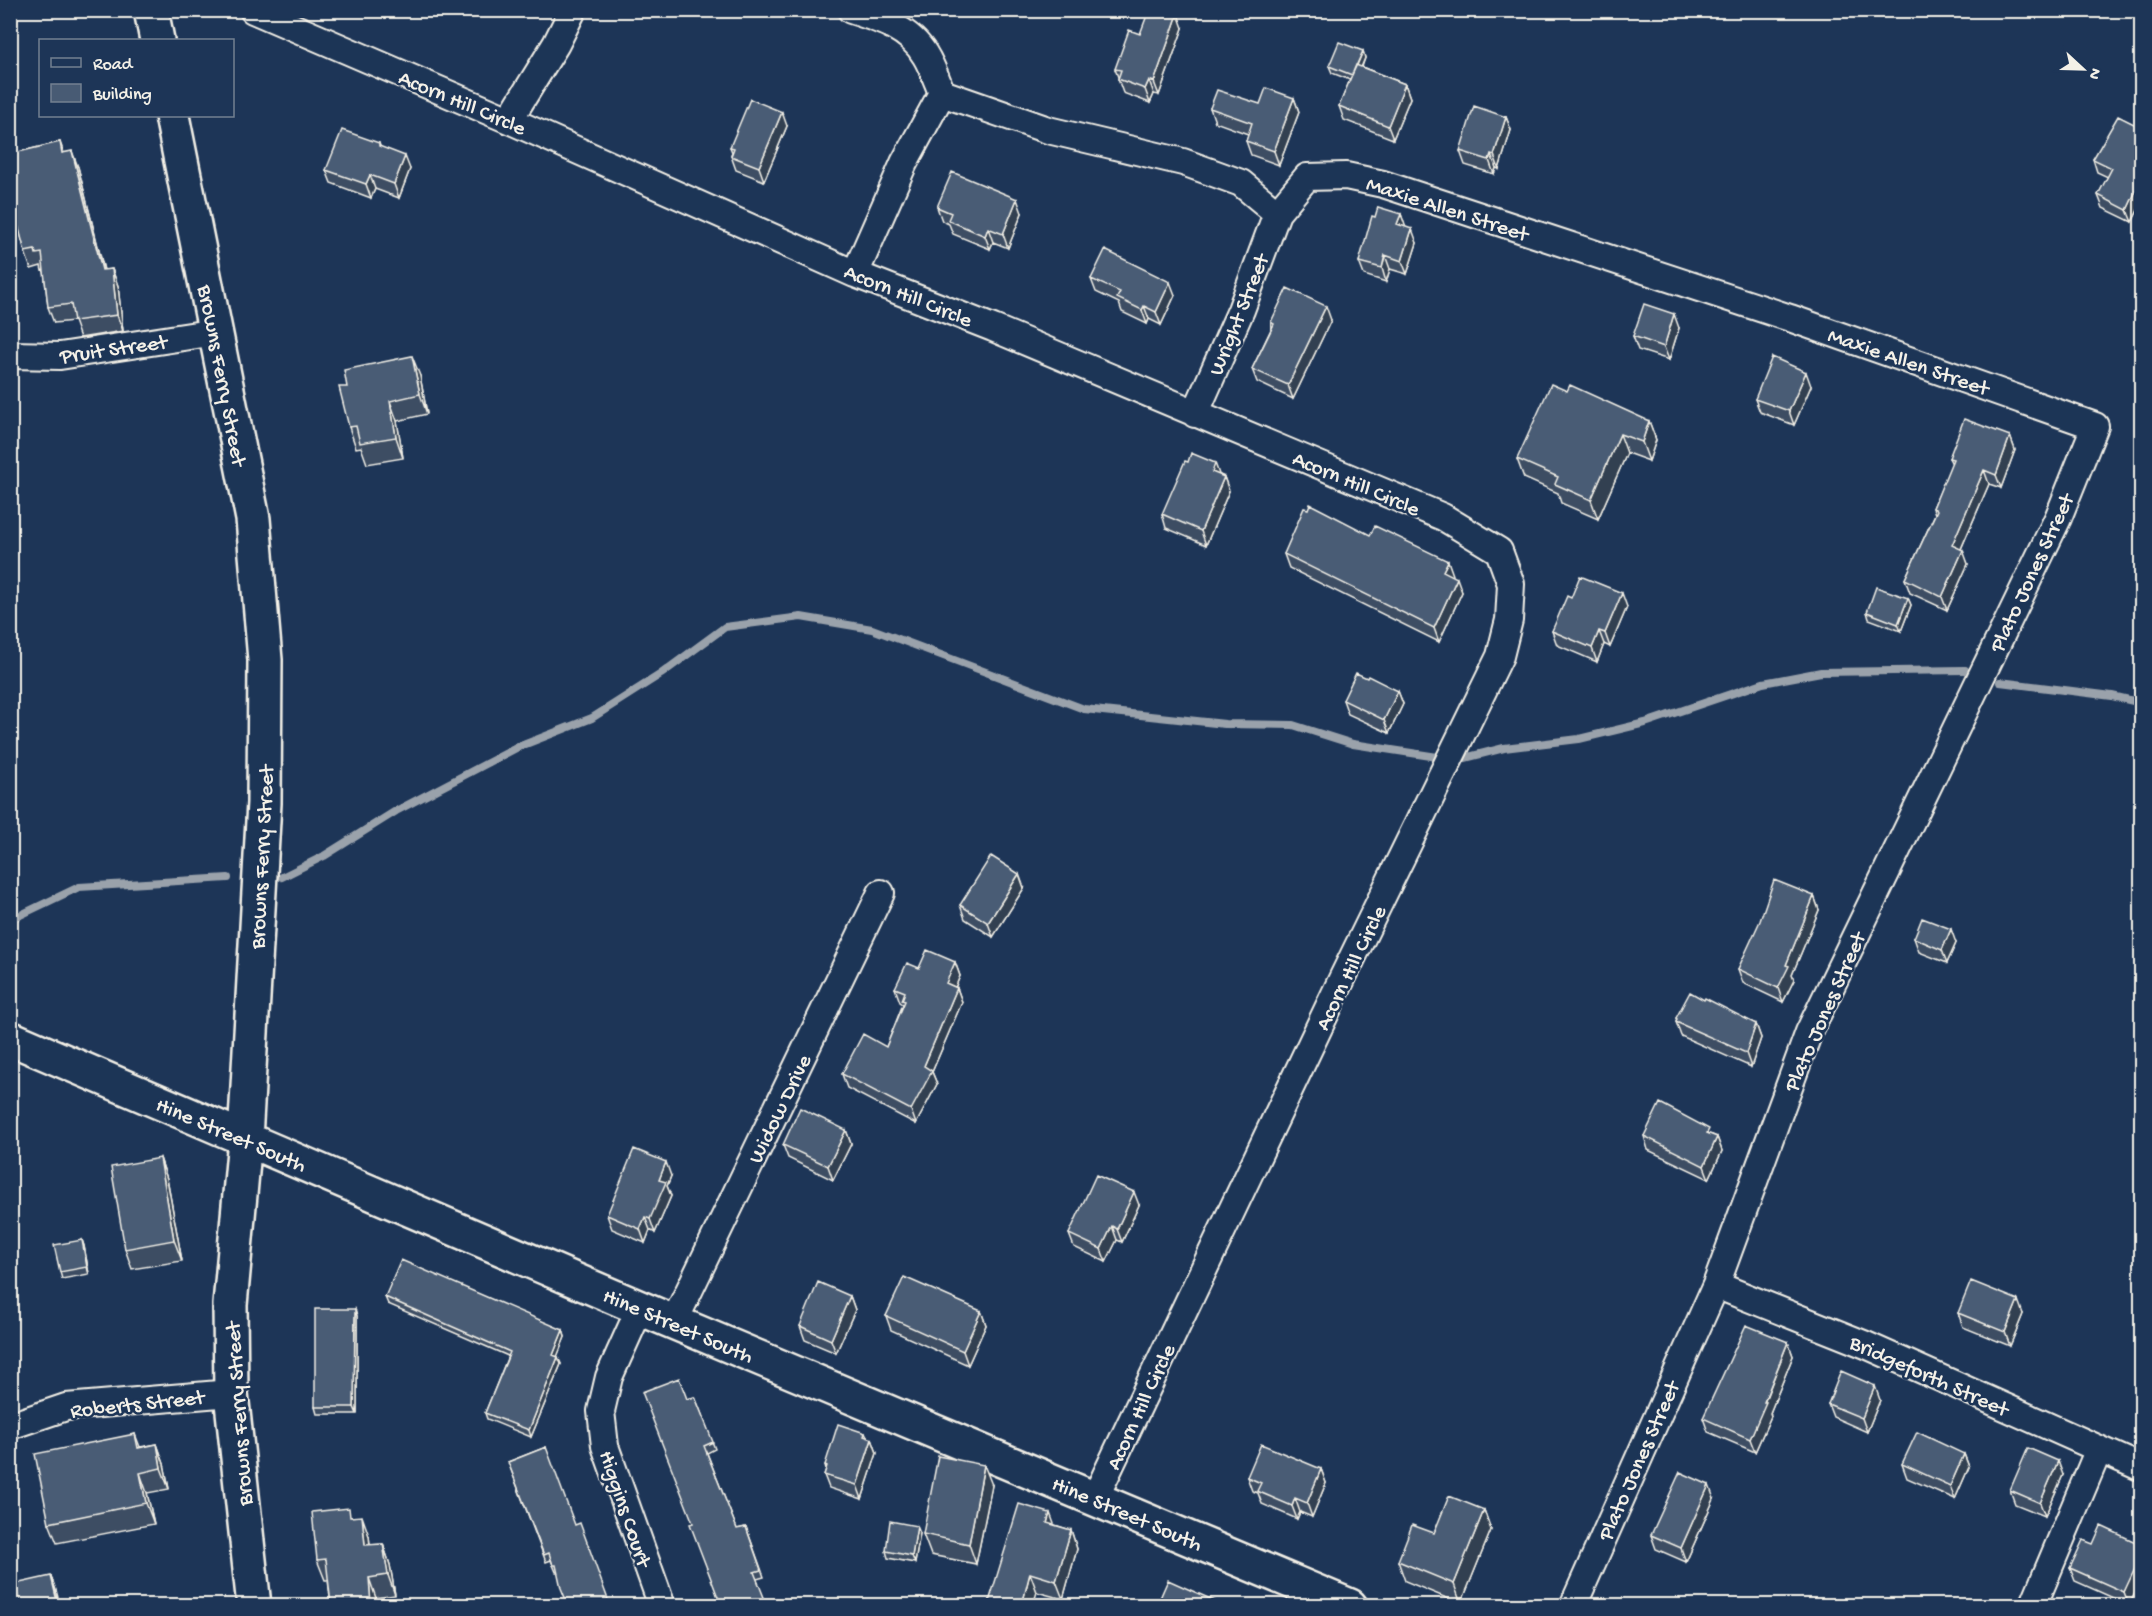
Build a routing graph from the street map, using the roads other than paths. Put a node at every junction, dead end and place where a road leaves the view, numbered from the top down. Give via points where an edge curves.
1 (151, 10) edge
2 (253, 10) edge
3 (573, 10) edge
4 (850, 10) edge
5 (157, 39) edge
6 (942, 93) junction
7 (172, 117) edge
8 (509, 120) junction
9 (1276, 213) junction
10 (855, 274) junction
11 (216, 332) junction
12 (10, 354) edge
13 (1196, 414) junction
14 (2095, 426) joint
15 (881, 893) dead end
16 (10, 1038) edge
17 (245, 1139) junction
18 (1716, 1285) junction
19 (640, 1308) junction
20 (674, 1322) junction
21 (231, 1393) junction
22 (10, 1426) edge
23 (2099, 1449) junction
24 (2142, 1468) edge
25 (1095, 1498) junction
26 (254, 1605) edge
27 (662, 1605) edge
28 (1350, 1605) edge
29 (1573, 1605) edge
30 (2033, 1605) edge

1 - 5 street
2 - 8 street, Acorn Hill Circle
3 - 8 street
4 - 6 street via 880,19 910,35 925,54
6 - 9 street via 1048,130 1184,162 1241,183
6 - 10 street via 904,163
7 - 11 street, Browns Ferry Street
8 - 10 street, Acorn Hill Circle
9 - 13 street, Wright Street via 1241,310
9 - 14 street, Maxie Allen Street via 1307,177 1346,176 1383,184 1790,318
10 - 13 street, Acorn Hill Circle
11 - 12 street, Pruit Street via 60,356
11 - 17 street, Browns Ferry Street via 253,519 265,660 264,803
13 - 25 street, Acorn Hill Circle via 1443,518 1498,551 1511,584 1509,620 1500,656
14 - 18 street, Plato Jones Street via 2058,518 1809,1032
15 - 20 street, Widow Drive
16 - 17 street, Hine Street South
17 - 19 street, Hine Street South
17 - 21 street, Browns Ferry Street via 230,1305
18 - 23 street, Bridgeforth Street via 1866,1345
18 - 29 street, Plato Jones Street
19 - 20 street, Hine Street South
19 - 27 street, Higgins Court via 609,1377 601,1411 605,1446
20 - 25 street, Hine Street South
21 - 22 street, Roberts Street via 66,1407
21 - 26 street, Browns Ferry Street
23 - 24 street, Bridgeforth Street
23 - 30 street
25 - 28 street, Hine Street South

